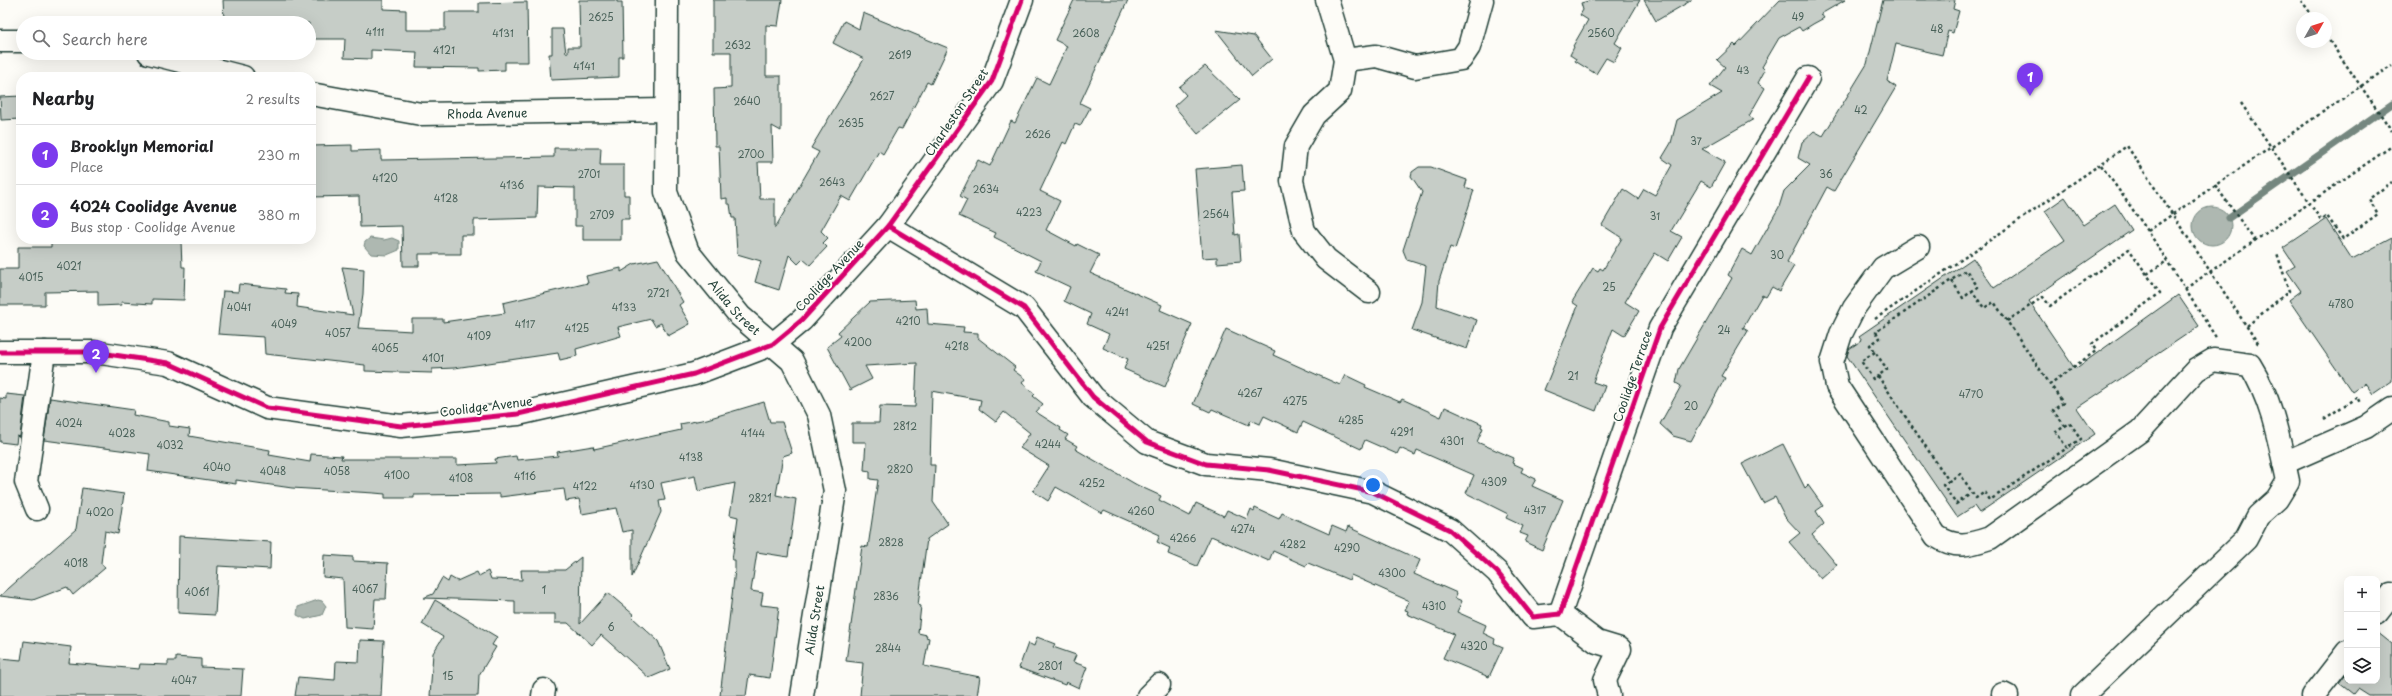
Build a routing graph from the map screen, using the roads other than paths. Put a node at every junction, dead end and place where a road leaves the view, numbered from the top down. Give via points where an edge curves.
1 (667, 0) edge
2 (1022, 0) edge
3 (1327, 0) edge
4 (1482, 0) edge
5 (0, 40) edge
6 (16, 40) edge
7 (176, 60) edge
8 (1344, 60) junction
9 (223, 72) edge
10 (1808, 78) dead end
11 (316, 95) edge
12 (665, 110) junction
13 (888, 226) junction
14 (1918, 247) dead end
15 (1369, 292) dead end
16 (773, 344) junction
17 (0, 352) edge
18 (44, 352) junction
19 (2392, 409) edge
20 (2284, 463) junction
21 (37, 509) dead end
22 (2392, 594) edge
23 (2378, 612) edge
24 (1560, 614) junction
25 (2344, 656) edge
26 (802, 696) edge
27 (1609, 696) edge
28 (2082, 696) edge
29 (2313, 696) edge

1 - 12 street, Alida Street
2 - 13 street, Charleston Street via 992,81
3 - 8 street
4 - 8 street via 1469,47 1461,59 1415,67 1376,56
5 - 6 street
7 - 9 street
8 - 15 street via 1340,91 1314,115 1296,146 1292,181 1304,231 1326,259
10 - 24 street, Coolidge Terrace via 1660,328
11 - 12 street, Rhoda Avenue via 421,114
12 - 16 street, Alida Street via 666,192 688,252 740,316
13 - 16 street, Coolidge Avenue via 802,320
13 - 24 street via 1024,308 1093,397 1147,442 1206,464 1269,470 1373,492 1450,530 1497,572 1533,617
14 - 20 street via 1883,268 1854,308 1841,334 1832,362 1837,386 1936,536 1949,544 1970,544 1990,538 2140,431 2196,370 2213,360 2250,365 2270,402
16 - 18 street, Coolidge Avenue via 694,374 526,412 401,426 267,408 168,363 94,352
16 - 26 street, Alida Street via 792,361 819,415 835,491
17 - 18 street, Coolidge Avenue
18 - 21 street via 26,482
19 - 20 street via 2366,427
20 - 28 street via 2288,481 2277,499 2258,516 2246,539
22 - 23 street
24 - 27 street via 1597,642 1620,649 1605,680
25 - 29 street

